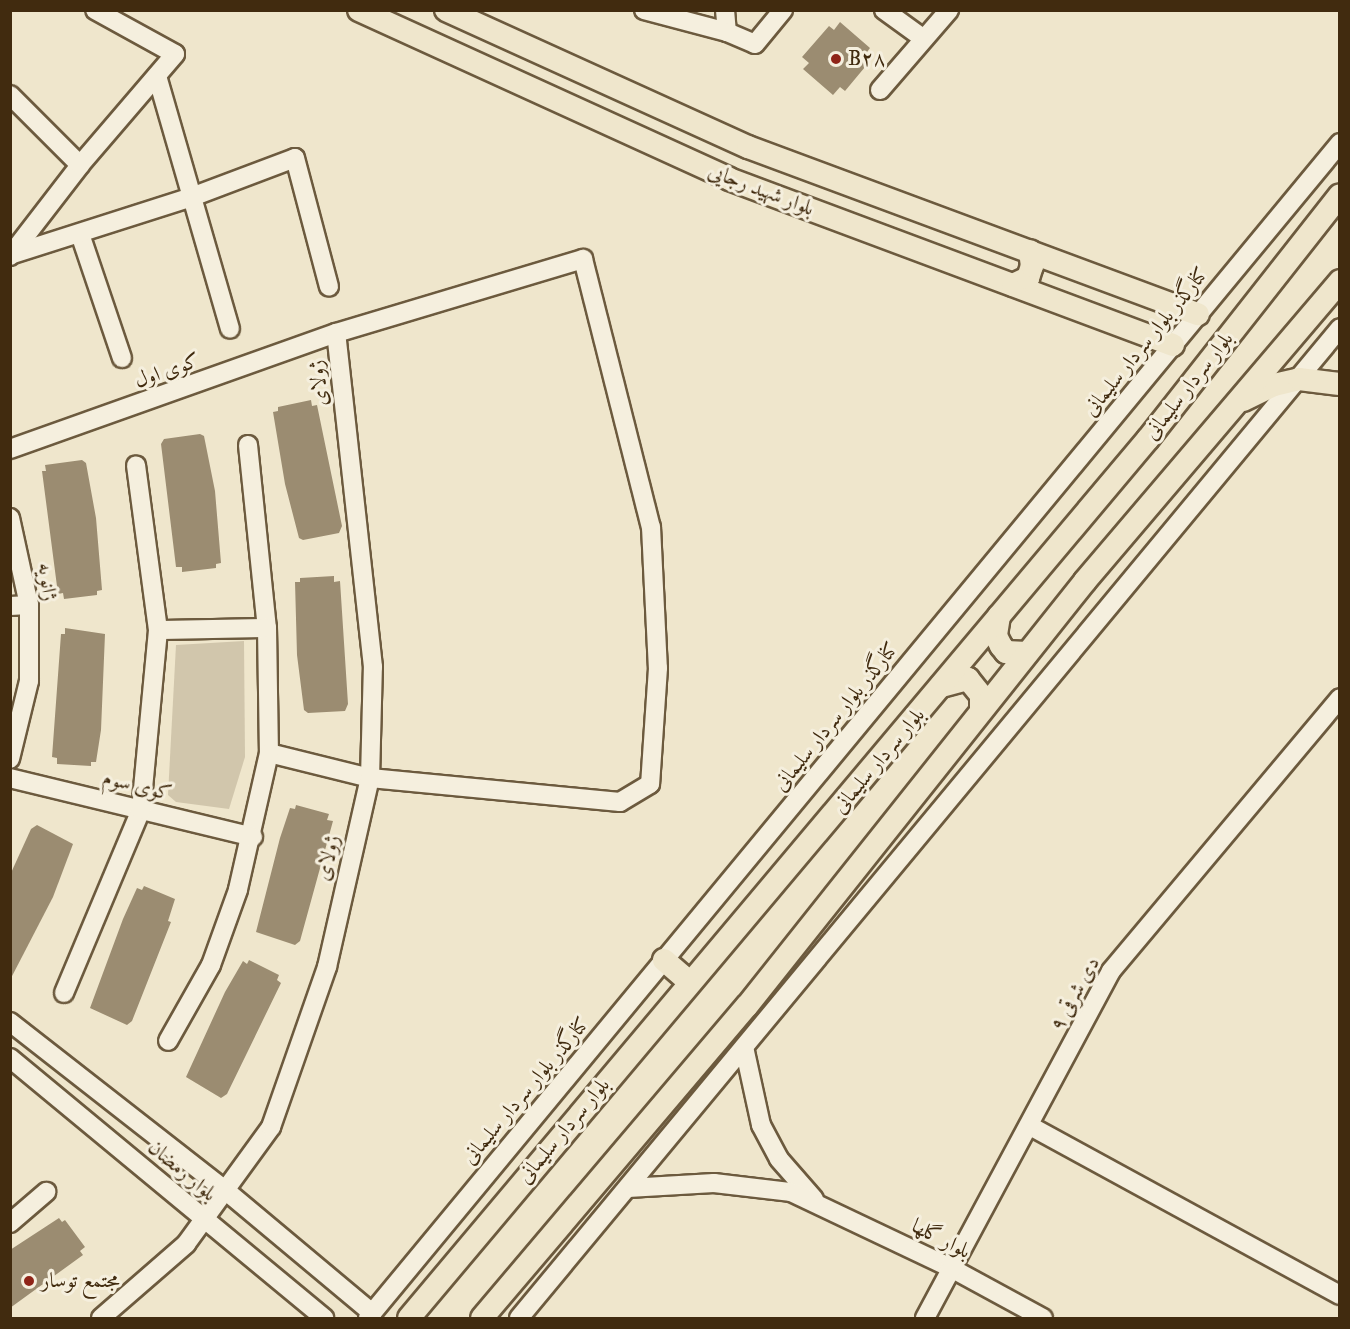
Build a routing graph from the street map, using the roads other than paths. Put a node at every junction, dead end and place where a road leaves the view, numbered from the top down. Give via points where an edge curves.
1 (95, 10) edge
2 (359, 10) edge
3 (446, 10) edge
4 (644, 10) edge
5 (724, 10) edge
6 (783, 10) edge
7 (884, 10) edge
8 (949, 10) edge
9 (727, 32) junction
10 (924, 39) junction
11 (157, 76) junction
12 (880, 90) dead end
13 (10, 95) edge
14 (1340, 144) edge
15 (80, 165) junction
16 (1340, 195) edge
17 (189, 198) junction
18 (80, 234) junction
19 (1030, 251) junction
20 (11, 256) edge
21 (1340, 281) edge
22 (1013, 285) junction
23 (329, 287) dead end
24 (1198, 314) junction
25 (230, 328) dead end
26 (1340, 328) edge
27 (336, 333) junction
28 (1173, 345) junction
29 (122, 358) dead end
30 (1299, 379) junction
31 (1340, 384) edge
32 (1235, 404) junction
33 (248, 445) dead end
34 (10, 449) edge
35 (136, 465) dead end
36 (10, 518) edge
37 (29, 604) junction
38 (10, 606) edge
39 (999, 616) junction
40 (267, 628) junction
41 (158, 630) junction
42 (1027, 653) junction
43 (941, 686) junction
44 (1340, 698) edge
45 (981, 710) junction
46 (269, 753) junction
47 (10, 759) edge
48 (10, 778) edge
49 (370, 778) junction
50 (141, 810) junction
51 (253, 837) junction
52 (664, 960) junction
53 (690, 982) junction
54 (64, 993) dead end
55 (10, 1022) edge
56 (168, 1041) dead end
57 (744, 1047) junction
58 (10, 1058) edge
59 (1030, 1126) junction
60 (628, 1188) junction
61 (225, 1190) junction
62 (46, 1192) dead end
63 (817, 1203) junction
64 (204, 1219) junction
65 (10, 1222) edge
66 (949, 1267) junction
67 (1340, 1295) edge
68 (370, 1316) edge
69 (101, 1318) edge
70 (324, 1318) edge
71 (409, 1318) edge
72 (482, 1318) edge
73 (519, 1318) edge
74 (925, 1318) edge
75 (1043, 1318) edge

1 - 11 street via 175,54
2 - 22 main road, بلوار شهید رجایی via 729,179
3 - 19 main road, بلوار شهید رجایی via 748,147
4 - 9 street
5 - 9 street
6 - 9 street via 755,44
7 - 10 street
8 - 10 street
10 - 12 street
11 - 15 street
11 - 17 street
13 - 15 street
14 - 24 street, کنارگذر بلوار سردار سلیمانی
15 - 20 street
16 - 39 main road, بلوار سردار سلیمانی via 1148,439
17 - 18 street
17 - 23 street via 295,158
17 - 25 street
18 - 20 street
18 - 29 street
19 - 22 main road via 1032,266 1028,278
19 - 24 main road, بلوار شهید رجایی
21 - 32 main road, بلوار سردار سلیمانی
22 - 28 main road, بلوار شهید رجایی
24 - 28 street, کنارگذر بلوار سردار سلیمانی
26 - 30 street
27 - 34 street, کوی اول
27 - 49 street, ژولای via 373,667
27 - 49 street, کوی اول via 583,259 651,527 658,668 650,784 620,802
28 - 52 street, کنارگذر بلوار سردار سلیمانی
30 - 31 main road
30 - 32 main road via 1274,385
30 - 57 street
32 - 42 main road, بلوار سردار سلیمانی
33 - 40 street
35 - 41 street
36 - 37 street, ژانویه
37 - 38 street
37 - 47 street, ژانویه via 29,681
39 - 42 main road via 996,636 1001,646 1006,652
39 - 43 main road, بلوار سردار سلیمانی
40 - 41 street
40 - 46 street
41 - 50 street
42 - 45 main road, بلوار سردار سلیمانی
43 - 45 main road via 968,678 981,696
43 - 53 main road, بلوار سردار سلیمانی
44 - 59 street, ۹ دی شرقی via 1111,971
45 - 72 main road, بلوار سردار سلیمانی via 747,1006
46 - 49 street
46 - 51 street
48 - 50 street, کوی سوم
49 - 61 street, ژولای via 327,967 272,1127
50 - 51 street, کوی سوم
50 - 54 street
51 - 56 street via 211,964
52 - 53 main road
52 - 68 street, کنارگذر بلوار سردار سلیمانی
53 - 71 main road, بلوار سردار سلیمانی
55 - 61 street, بلوار رمضان
57 - 60 street
57 - 63 street, بلوار گلها via 761,1125 779,1158
58 - 64 street, بلوار رمضان
59 - 66 street, ۹ دی شرقی
59 - 67 street
60 - 63 street, بلوار گلها via 669,1184 745,1186 791,1192
60 - 73 street
61 - 64 street, ژولای
61 - 68 street, بلوار رمضان
62 - 65 street
63 - 66 street, بلوار گلها
64 - 69 street, ژولای via 186,1244
64 - 70 street, بلوار رمضان
66 - 74 street, ۹ دی شرقی
66 - 75 street, بلوار گلها

